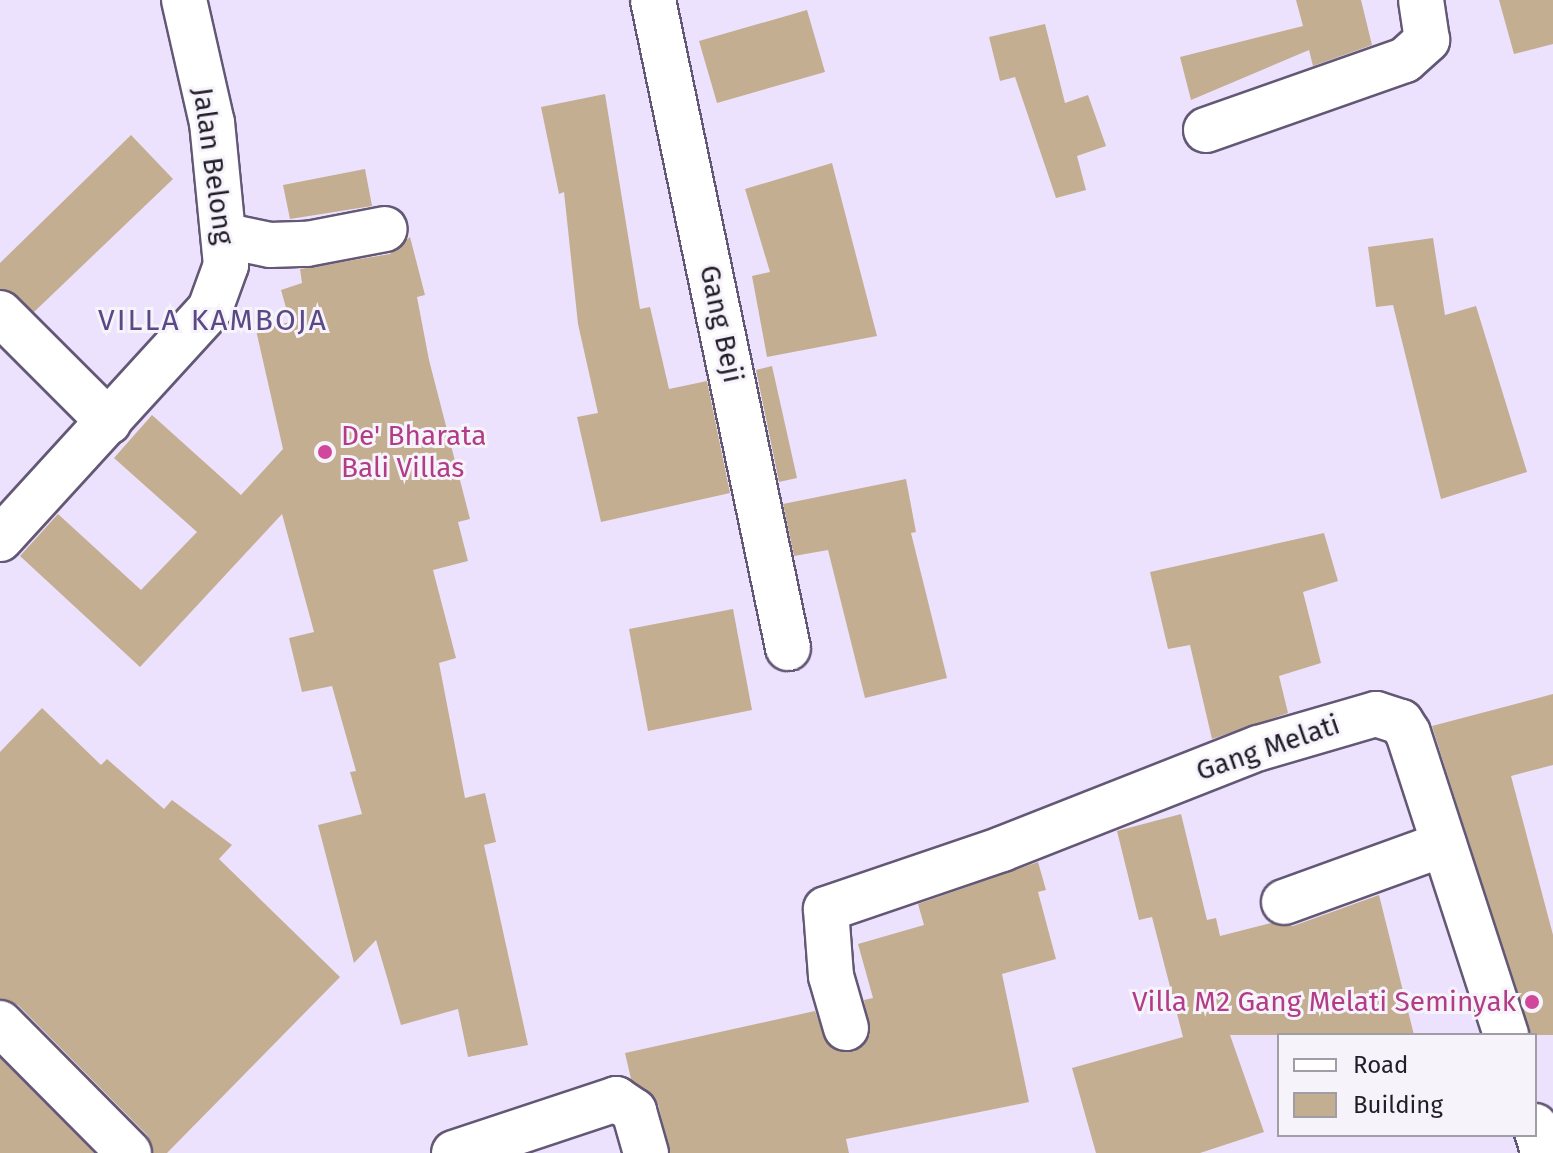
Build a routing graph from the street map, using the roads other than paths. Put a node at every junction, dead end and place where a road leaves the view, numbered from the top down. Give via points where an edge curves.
1 (184, 0) edge
2 (653, 0) edge
3 (1421, 0) edge
4 (1206, 130) dead end
5 (385, 229) dead end
6 (227, 236) junction
7 (0, 313) edge
8 (109, 422) junction
9 (0, 539) edge
10 (788, 648) dead end
11 (1444, 844) junction
12 (1284, 902) dead end
13 (0, 1023) edge
14 (846, 1028) dead end
15 (1505, 1033) edge
16 (1537, 1132) edge
17 (129, 1153) edge
18 (454, 1153) edge
19 (646, 1153) edge
20 (1544, 1153) edge

1 - 6 street, Jalan Belong via 212,123
2 - 10 street, Gang Beji
3 - 4 street via 1427,40 1405,60
5 - 6 street via 307,244 270,245
6 - 8 street, Jalan Belong via 226,265 210,309
7 - 8 street
8 - 9 street, Jalan Belong
11 - 12 street
11 - 14 street, Gang Melati via 1401,722 1376,714 1259,748 1002,849 826,909 831,976
11 - 15 street, Gang Melati
13 - 17 street
16 - 20 street
18 - 19 street via 616,1099 634,1111

